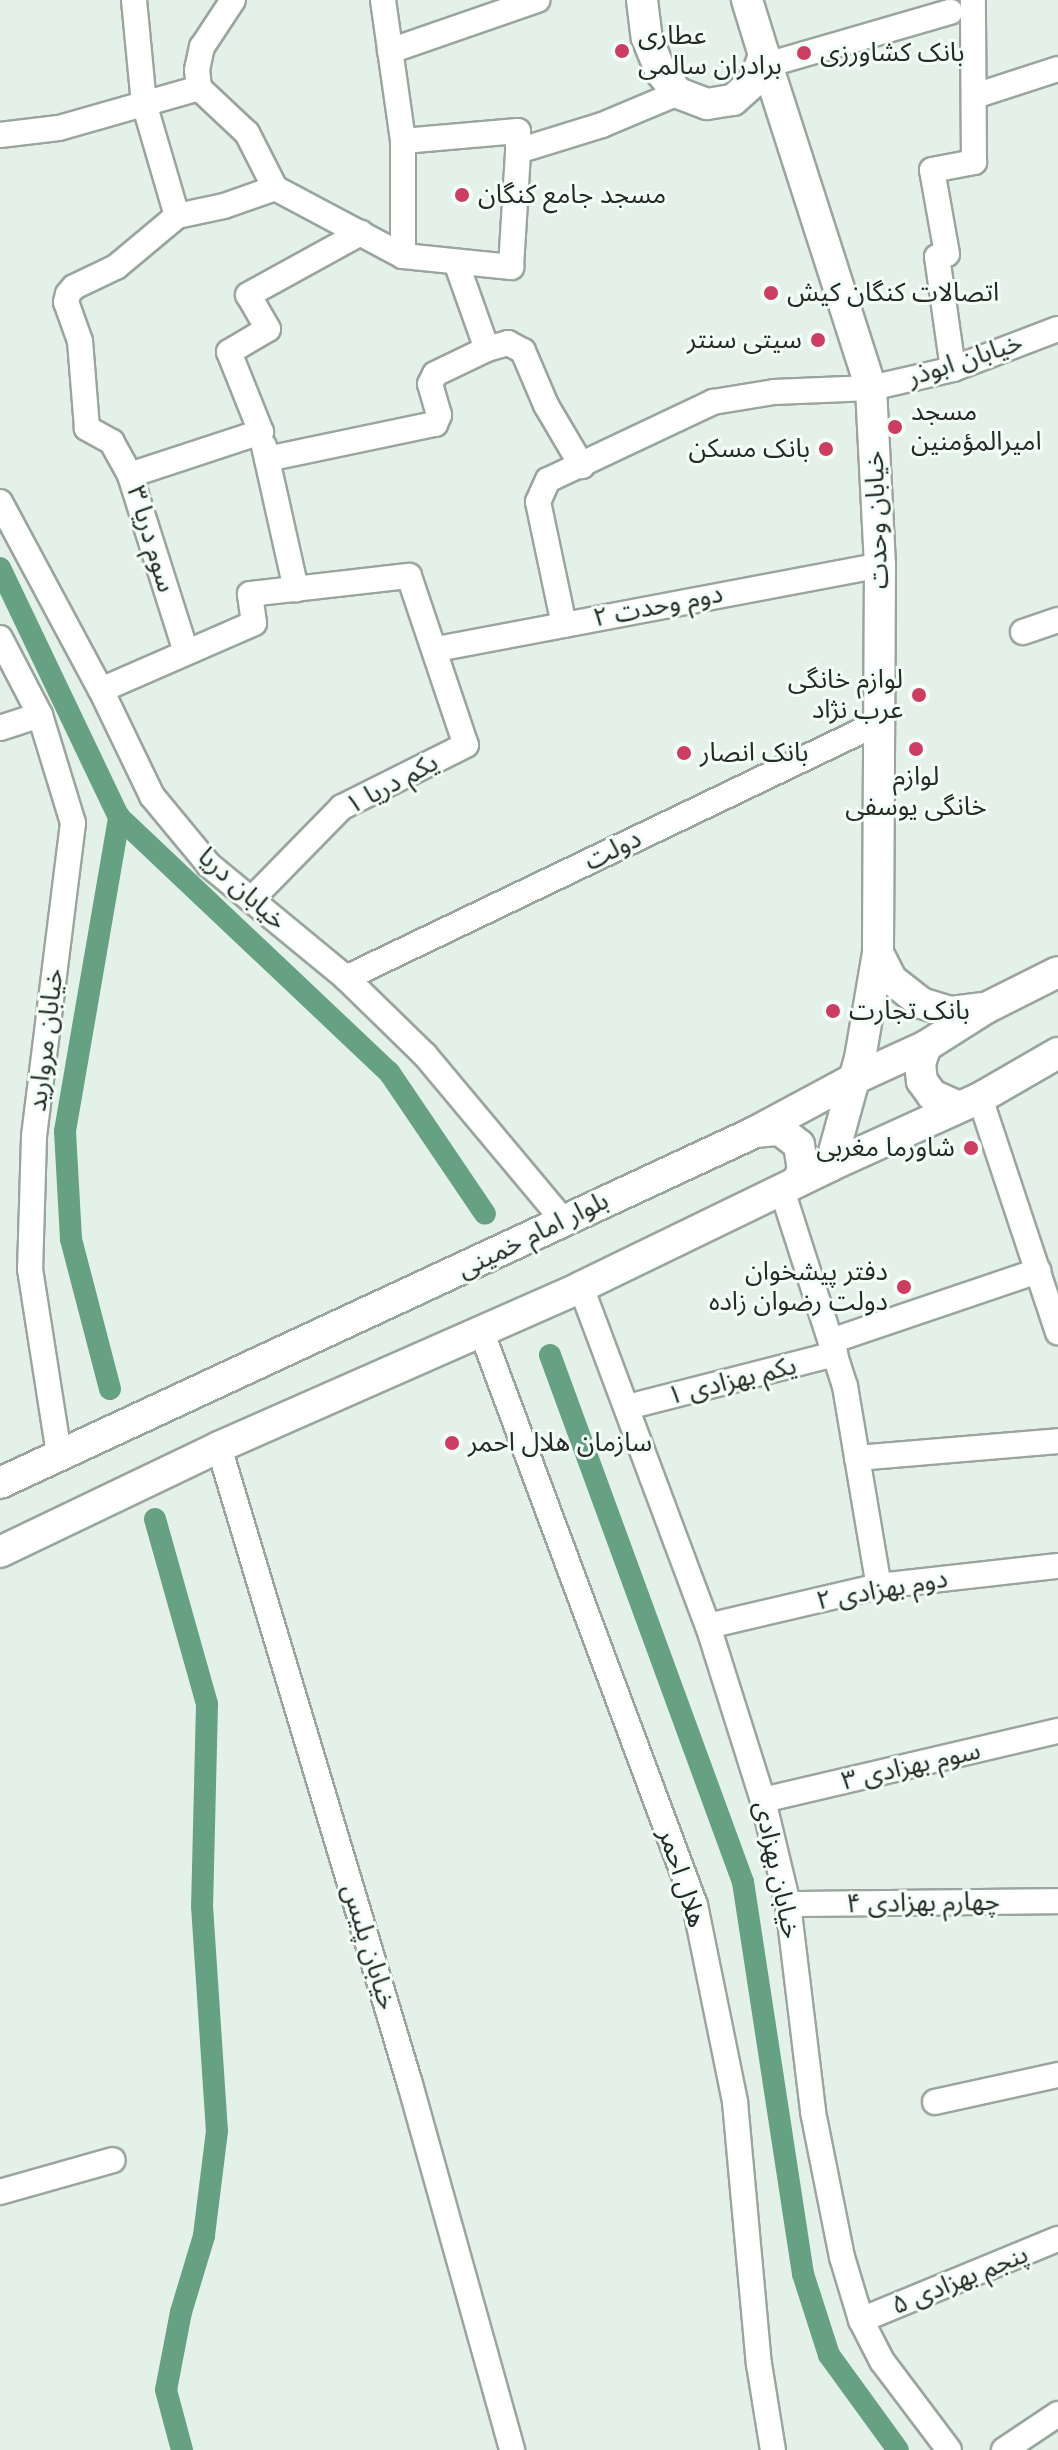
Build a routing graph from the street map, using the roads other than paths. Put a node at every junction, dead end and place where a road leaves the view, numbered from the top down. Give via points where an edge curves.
1 (134, 0) edge
2 (233, 0) edge
3 (383, 0) edge
4 (537, 0) edge
5 (642, 0) edge
6 (747, 0) edge
7 (973, 0) edge
8 (950, 12) dead end
9 (390, 51) junction
10 (765, 60) junction
11 (1058, 69) edge
12 (199, 88) junction
13 (678, 93) junction
14 (975, 96) junction
15 (144, 103) junction
16 (0, 135) edge
17 (403, 141) junction
18 (518, 151) junction
19 (275, 188) junction
20 (177, 216) junction
21 (361, 233) junction
22 (403, 256) junction
23 (456, 262) junction
24 (1058, 329) edge
25 (487, 349) junction
26 (953, 369) junction
27 (871, 388) junction
28 (261, 432) junction
29 (267, 459) junction
30 (582, 466) junction
31 (130, 475) junction
32 (0, 502) edge
33 (880, 565) junction
34 (296, 589) junction
35 (1058, 620) edge
36 (564, 625) junction
37 (1023, 632) dead end
38 (0, 638) edge
39 (437, 649) junction
40 (186, 652) junction
41 (101, 690) junction
42 (40, 715) junction
43 (880, 722) junction
44 (0, 728) edge
45 (251, 900) junction
46 (878, 953) junction
47 (1058, 972) edge
48 (346, 978) junction
49 (986, 1008) junction
50 (926, 1046) junction
51 (1058, 1053) edge
52 (854, 1079) junction
53 (969, 1102) junction
54 (755, 1132) junction
55 (830, 1166) junction
56 (789, 1186) junction
57 (562, 1219) junction
58 (1038, 1271) junction
59 (581, 1287) junction
60 (1057, 1324) edge
61 (482, 1333) junction
62 (833, 1348) junction
63 (628, 1407) junction
64 (1058, 1441) edge
65 (219, 1447) junction
66 (59, 1455) junction
67 (857, 1458) junction
68 (0, 1483) edge
69 (0, 1552) edge
70 (1058, 1566) edge
71 (879, 1586) junction
72 (708, 1626) junction
73 (1058, 1731) edge
74 (763, 1800) junction
75 (1058, 1901) edge
76 (788, 1904) junction
77 (1058, 2075) edge
78 (935, 2102) dead end
79 (113, 2160) dead end
80 (0, 2192) edge
81 (1058, 2239) edge
82 (861, 2320) junction
83 (1058, 2414) edge
84 (512, 2450) edge
85 (773, 2450) edge
86 (949, 2450) edge
87 (1004, 2450) edge

1 - 15 street
2 - 12 street via 202,47
3 - 9 street
4 - 9 street
5 - 13 main road via 647,38
6 - 10 main road, خیابان وحدت
7 - 14 street
8 - 10 street
9 - 17 street
10 - 13 main road via 752,83 733,100 707,104
10 - 27 main road, خیابان وحدت
11 - 14 street
12 - 15 street
12 - 19 street via 247,133
13 - 18 street via 602,125
14 - 26 street via 974,162 932,170 947,254 937,257
15 - 16 street via 59,128
15 - 20 street
17 - 18 street via 518,131
17 - 22 street
18 - 23 street via 511,267
19 - 20 street
19 - 21 street
20 - 31 street via 116,267 74,287 66,302 80,341 87,428 112,442
21 - 22 street
21 - 28 street via 248,295 268,329 229,352
22 - 23 street
23 - 25 street
24 - 26 street, خیابان ابوذر
25 - 29 street via 435,374 430,384 439,415 435,424
25 - 30 street via 508,343 523,351 546,405
26 - 27 street, خیابان ابوذر
27 - 30 street, خیابان ابوذر via 774,392 713,402
27 - 33 main road, خیابان وحدت
28 - 29 street
28 - 31 street, سوم دریا ۳
29 - 34 street
30 - 36 street, خیابان ابوذر via 548,480 538,502
31 - 40 street, سوم دریا ۳
32 - 41 street, خیابان دریا
33 - 36 street, دوم وحدت ۲
33 - 43 main road, خیابان وحدت
34 - 39 street via 409,576
34 - 40 street via 250,594 254,623
35 - 37 street
36 - 39 street, دوم وحدت ۲
38 - 42 street, خیابان مروارید
39 - 45 street, یکم دریا ۱ via 466,745 342,807
40 - 41 street
41 - 45 street, خیابان دریا via 152,796 209,865
42 - 44 street
42 - 66 street, خیابان مروارید via 73,823 34,1137 30,1269
43 - 46 main road, خیابان وحدت
43 - 48 street, دولت
45 - 48 street, خیابان دریا
46 - 49 main road via 892,980 921,1003 951,1012
46 - 52 main road, خیابان وحدت
47 - 49 main road, بلوار امام خمینی
48 - 57 street, خیابان دریا via 425,1055
49 - 50 main road, بلوار امام خمینی
50 - 52 main road, بلوار امام خمینی
50 - 53 main road via 919,1072 926,1088 939,1100
51 - 53 main road
52 - 54 main road, بلوار امام خمینی
52 - 55 main road, خیابان وحدت
53 - 55 main road
53 - 58 street
54 - 56 main road via 780,1130 799,1145 803,1170
54 - 57 main road, بلوار امام خمینی
55 - 56 main road
56 - 59 main road
56 - 62 street
57 - 66 main road, بلوار امام خمینی
58 - 60 street
58 - 62 street, یکم بهزادی ۱
59 - 61 main road
59 - 63 street, خیابان بهزادی
61 - 65 main road
61 - 85 street, هلال احمر via 695,1905 735,2102 759,2364
62 - 63 street, یکم بهزادی ۱
62 - 67 street
63 - 72 street, خیابان بهزادی
64 - 67 street
65 - 69 main road
65 - 84 street, خیابان پلیس via 410,2084
66 - 68 main road, بلوار امام خمینی
67 - 71 street
70 - 71 street, دوم بهزادی ۲
71 - 72 street, دوم بهزادی ۲
72 - 74 street, خیابان بهزادی
73 - 74 street, سوم بهزادی ۳
74 - 76 street, خیابان بهزادی
75 - 76 street, چهارم بهزادی ۴
76 - 82 street, خیابان بهزادی via 813,2112 842,2257
77 - 78 street
79 - 80 street
81 - 82 street, پنجم بهزادی ۵
82 - 86 street, خیابان بهزادی via 882,2361
83 - 87 street

